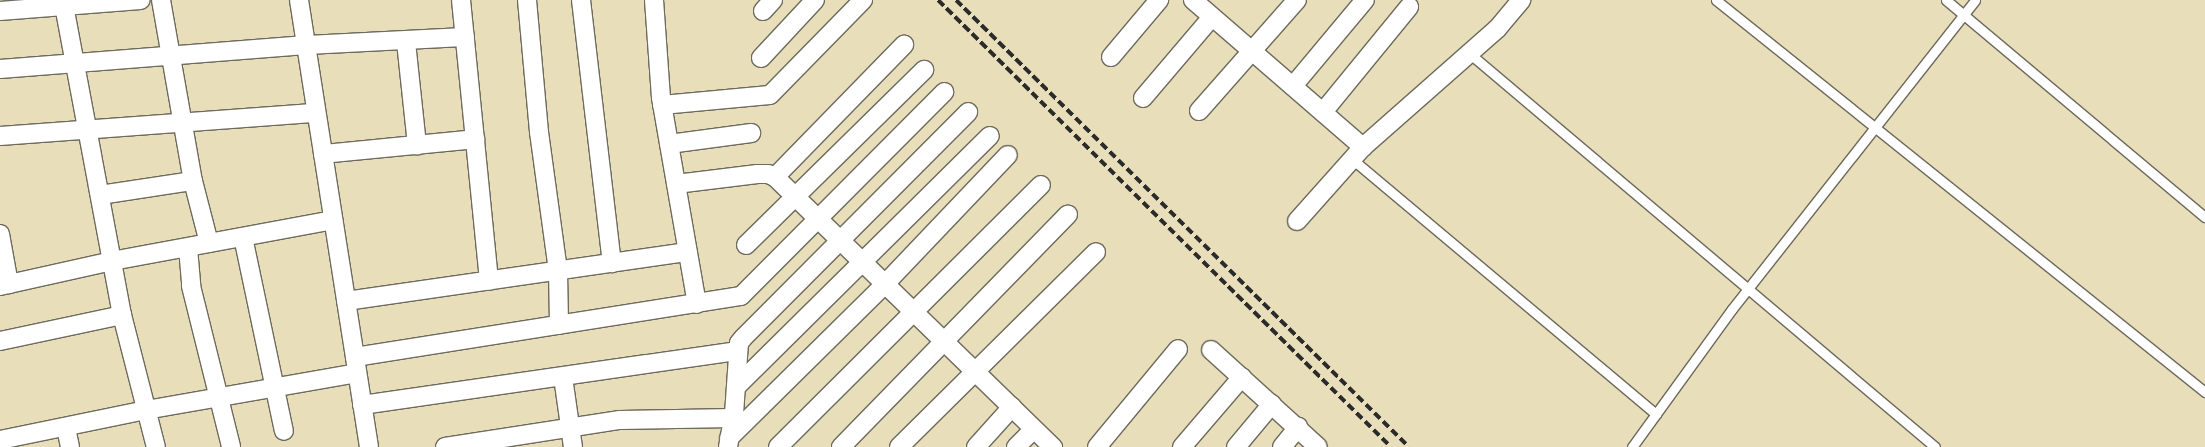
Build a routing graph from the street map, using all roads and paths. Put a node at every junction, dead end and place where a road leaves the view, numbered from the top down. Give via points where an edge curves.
1 (141, 0) edge
2 (161, 0) edge
3 (299, 0) edge
4 (461, 0) edge
5 (528, 0) edge
6 (581, 0) edge
7 (654, 0) edge
8 (815, 0) edge
9 (863, 0) edge
10 (1159, 0) edge
11 (1192, 0) edge
12 (1298, 0) edge
13 (1365, 0) edge
14 (1521, 0) edge
15 (1716, 0) edge
16 (1946, 0) edge
17 (1975, 0) edge
18 (64, 3) edge
19 (1409, 7) dead end
20 (0, 11) edge
21 (1964, 15) junction
22 (1212, 17) junction
23 (465, 38) junction
24 (406, 42) junction
25 (306, 44) junction
26 (904, 45) dead end
27 (1253, 51) junction
28 (1470, 53) junction
29 (170, 55) junction
30 (1111, 56) dead end
31 (761, 58) dead end
32 (76, 62) junction
33 (0, 69) edge
34 (924, 70) dead end
35 (1293, 86) junction
36 (944, 92) dead end
37 (1143, 98) dead end
38 (662, 105) junction
39 (1199, 111) dead end
40 (968, 112) dead end
41 (1323, 112) junction
42 (316, 113) junction
43 (182, 124) junction
44 (1874, 128) junction
45 (88, 129) junction
46 (751, 133) dead end
47 (0, 136) edge
48 (990, 136) dead end
49 (476, 139) junction
50 (668, 144) junction
51 (418, 145) junction
52 (1358, 153) junction
53 (323, 154) junction
54 (1008, 155) dead end
55 (775, 178) junction
56 (193, 181) junction
57 (676, 184) junction
58 (1041, 185) dead end
59 (100, 195) junction
60 (795, 197) junction
61 (1068, 214) dead end
62 (2205, 217) edge
63 (818, 219) junction
64 (333, 220) junction
65 (1297, 221) dead end
66 (0, 234) edge
67 (243, 237) junction
68 (840, 241) junction
69 (209, 243) junction
70 (746, 245) dead end
71 (188, 248) junction
72 (687, 252) junction
73 (1096, 252) dead end
74 (112, 261) junction
75 (861, 261) junction
76 (612, 263) junction
77 (558, 270) junction
78 (489, 280) junction
79 (885, 284) junction
80 (5, 285) edge
81 (1748, 287) junction
82 (346, 301) junction
83 (697, 304) junction
84 (913, 312) junction
85 (122, 315) junction
86 (559, 325) junction
87 (0, 341) edge
88 (945, 342) junction
89 (1178, 349) dead end
90 (1211, 350) dead end
91 (738, 351) junction
92 (356, 365) junction
93 (974, 371) junction
94 (563, 377) junction
95 (1242, 377) junction
96 (736, 387) junction
97 (276, 388) junction
98 (2205, 392) edge
99 (220, 399) junction
100 (1272, 404) junction
101 (362, 405) junction
102 (1012, 407) junction
103 (146, 410) junction
104 (1656, 414) junction
105 (733, 418) junction
106 (66, 428) junction
107 (569, 428) junction
108 (1298, 428) junction
109 (1034, 429) junction
110 (284, 431) dead end
111 (0, 440) edge
112 (32, 441) edge
113 (728, 442) edge
114 (70, 447) edge
115 (156, 447) edge
116 (231, 447) edge
117 (369, 447) edge
118 (445, 447) edge
119 (573, 447) edge
120 (778, 447) edge
121 (841, 447) edge
122 (899, 447) edge
123 (976, 447) edge
124 (1016, 447) edge
125 (1053, 447) edge
126 (1097, 447) edge
127 (1182, 447) edge
128 (1236, 447) edge
129 (1282, 447) edge
130 (1318, 447) edge
131 (1632, 447) edge
132 (1935, 447) edge

1 - 18 street
2 - 29 street
3 - 25 street
4 - 23 street
5 - 77 street via 539,132
6 - 76 street
7 - 38 street
8 - 31 street
9 - 38 street via 770,95
10 - 30 street
11 - 22 street
12 - 27 street
13 - 35 street
14 - 28 street via 1497,29
15 - 44 lane
16 - 21 lane
17 - 21 lane
18 - 20 street
18 - 32 street
19 - 41 street
21 - 44 lane
21 - 62 lane
22 - 27 street
22 - 37 street
23 - 24 street
23 - 49 street
24 - 25 street
24 - 51 street
25 - 29 street
25 - 42 street
26 - 55 street
27 - 35 street
27 - 39 street
28 - 52 street
28 - 81 lane
29 - 32 street
29 - 43 street
32 - 33 street
32 - 45 street
34 - 60 street
35 - 41 street
36 - 63 street
38 - 50 street
40 - 68 street
41 - 52 street
42 - 43 street
42 - 53 street
43 - 45 street
43 - 56 street
44 - 81 lane
44 - 98 lane
45 - 47 street
45 - 59 street
46 - 50 street
48 - 75 street
49 - 51 street
49 - 78 street
50 - 57 street
51 - 53 street
52 - 65 street
52 - 104 lane
53 - 64 street
54 - 79 street
55 - 57 street via 757,174
55 - 60 street
56 - 59 street
56 - 69 street
57 - 72 street
58 - 84 street
59 - 74 street
60 - 63 street
60 - 70 street
61 - 88 street
63 - 68 street
63 - 83 street via 741,296
64 - 67 street
64 - 82 street
66 - 80 street
67 - 69 street
67 - 97 street
68 - 75 street
68 - 91 street via 745,334
69 - 71 street
71 - 74 street
71 - 99 street via 191,286
72 - 76 street
72 - 83 street
73 - 93 street
74 - 80 street
74 - 85 street
75 - 79 street
75 - 96 street
76 - 77 street
77 - 78 street
77 - 86 street
78 - 82 street
79 - 84 street
79 - 113 street
81 - 104 lane
81 - 132 lane
82 - 92 street
83 - 86 street
84 - 88 street
84 - 120 street
85 - 87 street
85 - 103 street
86 - 92 street
88 - 93 street
88 - 121 street
89 - 126 street
90 - 95 street
91 - 94 street
91 - 96 street
92 - 97 street
92 - 101 street
93 - 102 street
93 - 122 street
94 - 101 street
94 - 107 street
95 - 100 street
95 - 127 street
96 - 105 street
97 - 99 street
97 - 110 street
99 - 103 street
99 - 116 street
100 - 108 street
100 - 128 street
101 - 117 street
102 - 109 street
102 - 123 street
103 - 106 street
103 - 115 street
104 - 131 lane
105 - 107 street via 620,420
105 - 113 street
106 - 112 street
106 - 114 street
107 - 118 street
107 - 119 street
108 - 129 street
108 - 130 street
109 - 124 street
109 - 125 street
111 - 112 street

